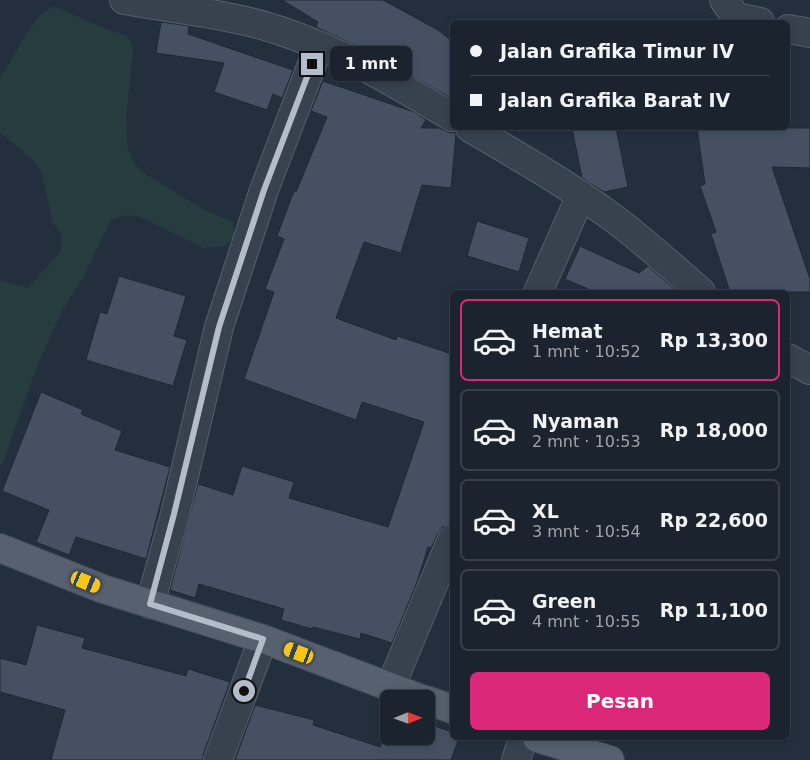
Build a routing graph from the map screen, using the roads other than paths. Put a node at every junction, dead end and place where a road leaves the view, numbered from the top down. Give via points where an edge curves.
1 (124, 0) edge
2 (724, 0) edge
3 (203, 6) edge
4 (750, 20) edge
5 (790, 29) edge
6 (810, 34) edge
7 (319, 46) junction
8 (450, 116) edge
9 (473, 130) edge
10 (581, 195) junction
11 (539, 290) edge
12 (700, 290) edge
13 (790, 359) edge
14 (810, 370) edge
15 (450, 544) edge
16 (0, 548) edge
17 (150, 604) junction
18 (263, 639) junction
19 (390, 688) junction
20 (396, 690) edge
21 (435, 703) edge
22 (450, 708) edge
23 (521, 740) edge
24 (544, 740) edge
25 (218, 760) edge
26 (516, 760) edge
27 (609, 760) edge

1 - 3 street
2 - 4 street via 736,17
3 - 7 street
5 - 6 street
7 - 8 street via 381,75
7 - 17 street via 264,190 219,327
9 - 10 street
10 - 11 street
10 - 12 street via 659,254
13 - 14 street
15 - 19 street
16 - 17 main road
17 - 18 main road
18 - 19 main road
18 - 25 street
19 - 20 main road
21 - 22 main road
23 - 26 street
24 - 27 main road

